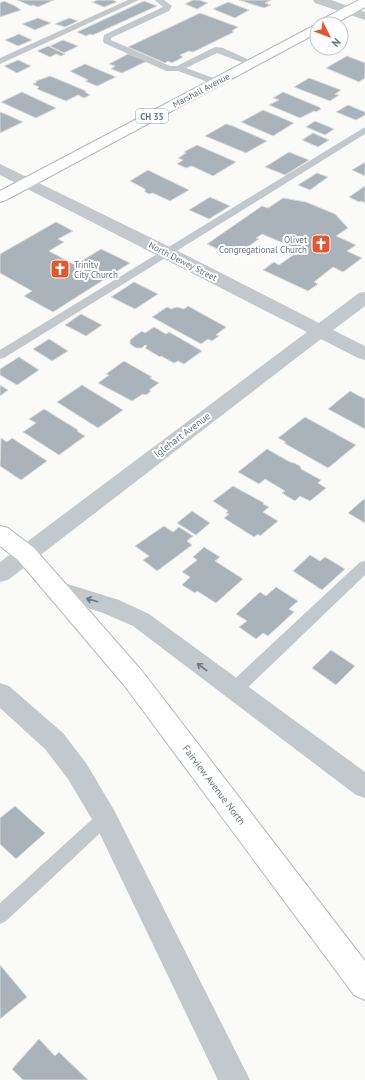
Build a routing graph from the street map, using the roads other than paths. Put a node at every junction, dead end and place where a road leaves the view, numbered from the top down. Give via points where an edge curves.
1 (135, 0) edge
2 (159, 0) edge
3 (319, 0) edge
4 (365, 2) edge
5 (350, 11) junction
6 (340, 16) edge
7 (365, 16) edge
8 (309, 32) edge
9 (0, 61) edge
10 (252, 63) junction
11 (179, 68) junction
12 (216, 82) junction
13 (365, 130) edge
14 (0, 169) edge
15 (27, 183) junction
16 (0, 197) edge
17 (168, 253) junction
18 (365, 297) edge
19 (319, 331) junction
20 (365, 354) edge
21 (0, 355) edge
22 (0, 534) edge
23 (26, 554) junction
24 (365, 566) edge
25 (0, 574) edge
26 (58, 590) junction
27 (233, 690) junction
28 (0, 693) edge
29 (365, 788) edge
30 (105, 818) junction
31 (0, 915) edge
32 (365, 985) edge
33 (234, 1080) edge

1 - 9 lane
2 - 11 lane via 168,6 166,9 107,37 107,41 169,69
3 - 5 street
4 - 5 main road
5 - 6 main road
5 - 7 street
8 - 10 main road, Marshall Avenue / CH 35
10 - 11 lane via 215,50
10 - 12 main road, Marshall Avenue / CH 35
11 - 12 lane
12 - 15 main road, Marshall Avenue / CH 35
13 - 17 lane
14 - 15 street, North Dewey Street
15 - 16 main road, Marshall Avenue / CH 35
15 - 17 street, North Dewey Street
17 - 19 street, North Dewey Street
17 - 21 lane
18 - 19 street, Iglehart Avenue
19 - 20 street, North Dewey Street
19 - 23 street, Iglehart Avenue
22 - 23 main road, Fairview Avenue North
23 - 25 street, Iglehart Avenue
23 - 26 main road, Fairview Avenue North
24 - 27 lane
27 -> 26 street via 141,620 111,606
26 - 32 main road, Fairview Avenue North via 133,678
27 - 29 street
28 - 30 street via 54,741 77,771
30 - 31 lane
30 - 33 street

